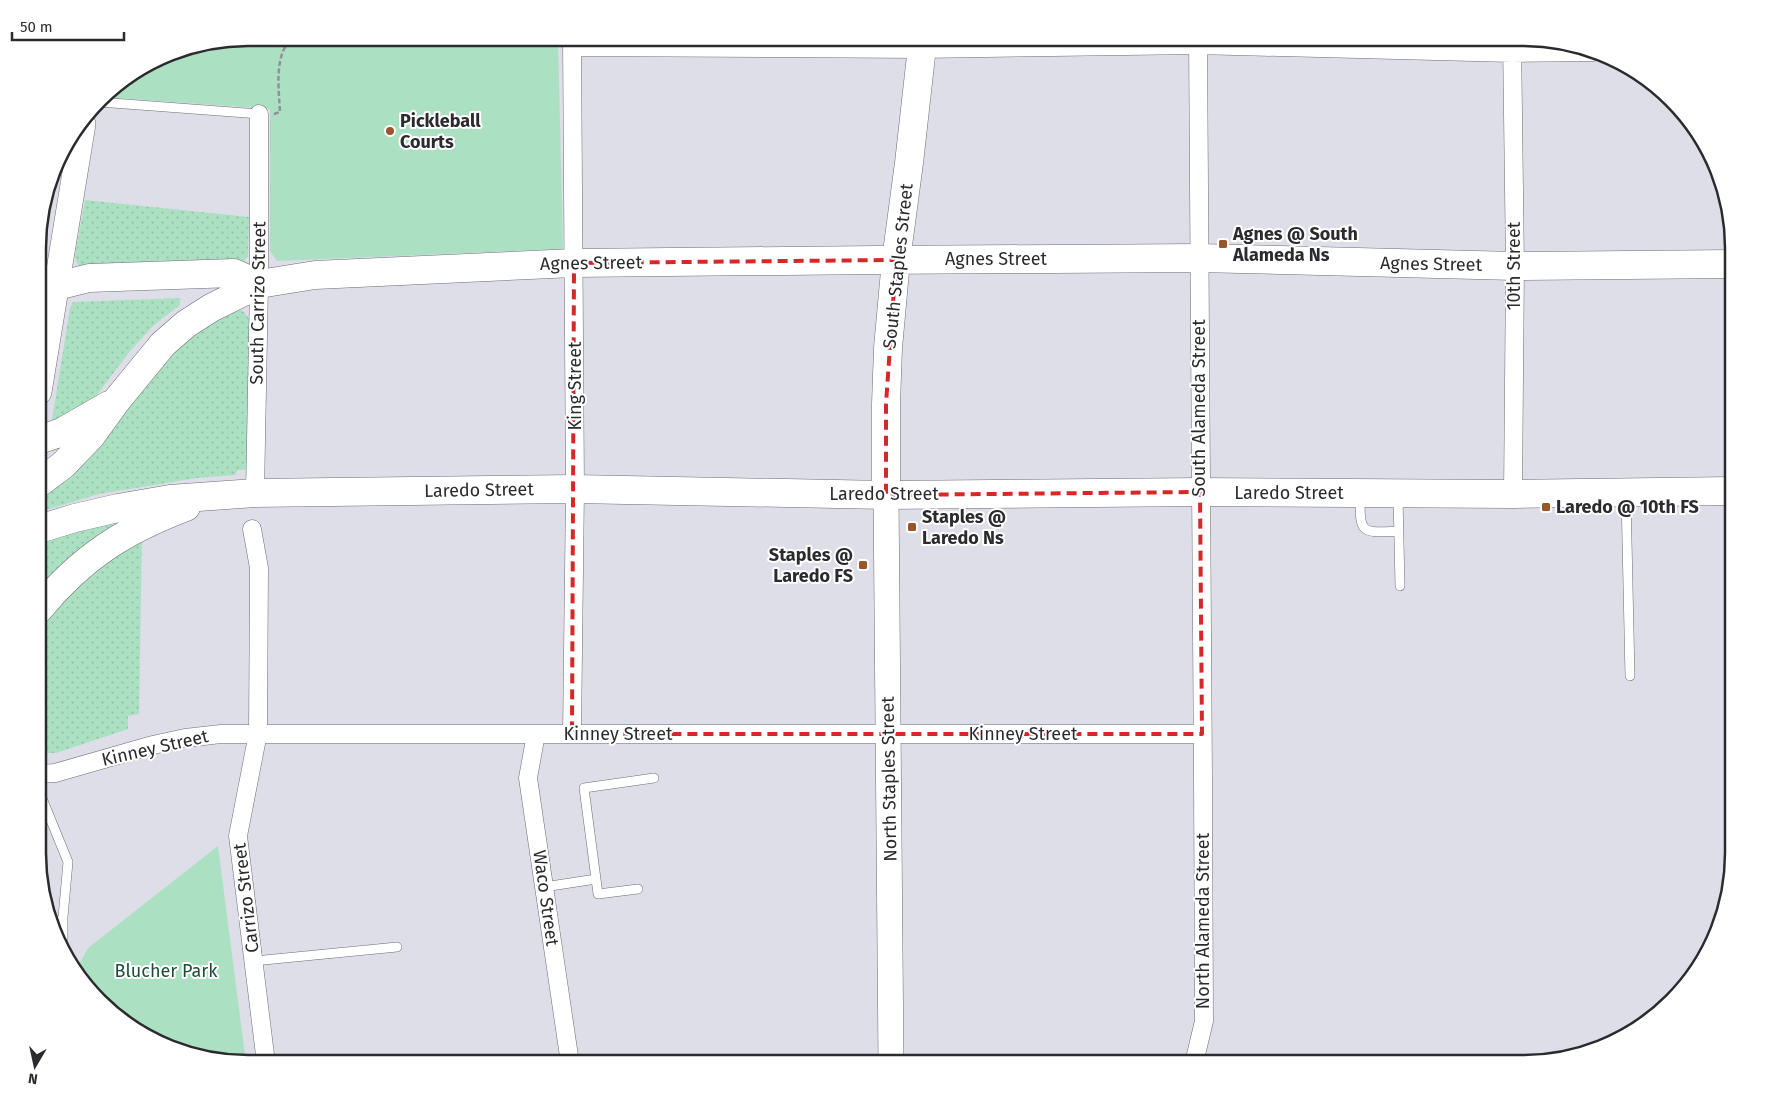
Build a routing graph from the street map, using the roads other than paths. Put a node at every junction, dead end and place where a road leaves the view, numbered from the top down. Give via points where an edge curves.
1 (572, 46) edge
2 (922, 46) edge
3 (1198, 46) edge
4 (1512, 46) edge
5 (1528, 46) edge
6 (1552, 48) edge
7 (108, 103) edge
8 (259, 115) joint
9 (81, 135) edge
10 (1198, 258) junction
11 (896, 260) junction
12 (574, 263) junction
13 (1725, 264) edge
14 (1515, 266) junction
15 (260, 284) junction
16 (48, 286) edge
17 (46, 310) edge
18 (116, 400) junction
19 (46, 438) edge
20 (46, 477) edge
21 (575, 489) junction
22 (1725, 491) edge
23 (1200, 492) junction
24 (1626, 492) junction
25 (255, 493) junction
26 (1360, 493) junction
27 (220, 494) junction
28 (1398, 494) junction
29 (1513, 494) junction
30 (886, 495) junction
31 (46, 527) edge
32 (252, 529) dead end
33 (1399, 531) junction
34 (1400, 586) dead end
35 (46, 601) edge
36 (1630, 676) dead end
37 (258, 734) junction
38 (536, 734) junction
39 (572, 734) junction
40 (889, 734) junction
41 (1202, 734) junction
42 (47, 773) edge
43 (654, 778) dead end
44 (1203, 778) joint
45 (46, 808) edge
46 (596, 879) junction
47 (544, 887) junction
48 (638, 889) dead end
49 (63, 917) junction
50 (59, 923) edge
51 (63, 932) edge
52 (398, 947) dead end
53 (253, 961) junction
54 (265, 1055) edge
55 (569, 1055) edge
56 (892, 1055) edge
57 (1196, 1055) edge

1 - 12 street, King Street
2 - 11 main road, South Staples Street
3 - 10 street, South Alameda Street
4 - 14 street, 10th Street
5 - 6 street
7 - 8 lane
8 - 15 street, South Carrizo Street
9 - 16 main road
10 - 11 main road, Agnes Street
10 - 14 main road, Agnes Street
10 - 23 street, South Alameda Street
11 - 12 main road, Agnes Street
11 - 30 main road, South Staples Street via 886,395
12 - 15 main road, Agnes Street via 315,275
12 - 21 street, King Street
13 - 14 main road, Agnes Street
14 - 29 street, 10th Street
15 - 16 main road via 234,273 89,278
15 - 18 main road, Agnes Street via 186,324 163,344
15 - 25 street, South Carrizo Street
16 - 17 main road
18 - 19 main road via 62,432
18 - 20 main road via 91,436 63,465
21 - 25 main road, Laredo Street
21 - 30 main road, Laredo Street
21 - 39 street, King Street
22 - 24 main road, Laredo Street
23 - 26 main road, Laredo Street
23 - 30 main road, Laredo Street
23 - 41 street, South Alameda Street
24 - 29 main road, Laredo Street
24 - 36 lane
25 - 27 main road, Laredo Street
26 - 28 main road, Laredo Street
26 - 33 lane via 1361,524 1366,530
27 - 31 main road, Laredo Street via 170,498
27 - 35 main road via 113,541 87,559
28 - 29 main road, Laredo Street
28 - 33 lane
30 - 40 main road, North Staples Street
32 - 37 street via 259,568
33 - 34 lane
37 - 38 street, Kinney Street
37 - 42 street, Kinney Street via 185,738
37 - 53 street, Carrizo Street via 238,836
38 - 39 street, Kinney Street
38 - 47 street, Waco Street via 528,778
39 - 40 street, Kinney Street
40 - 41 street, Kinney Street
40 - 56 main road, North Staples Street
41 - 44 street, South Alameda Street
43 - 46 lane via 584,788
44 - 57 street, North Alameda Street via 1204,1021
45 - 49 lane via 68,862
46 - 47 lane
46 - 48 lane via 598,894
47 - 55 street, Waco Street
49 - 50 lane
49 - 51 lane
52 - 53 lane
53 - 54 street, Carrizo Street

